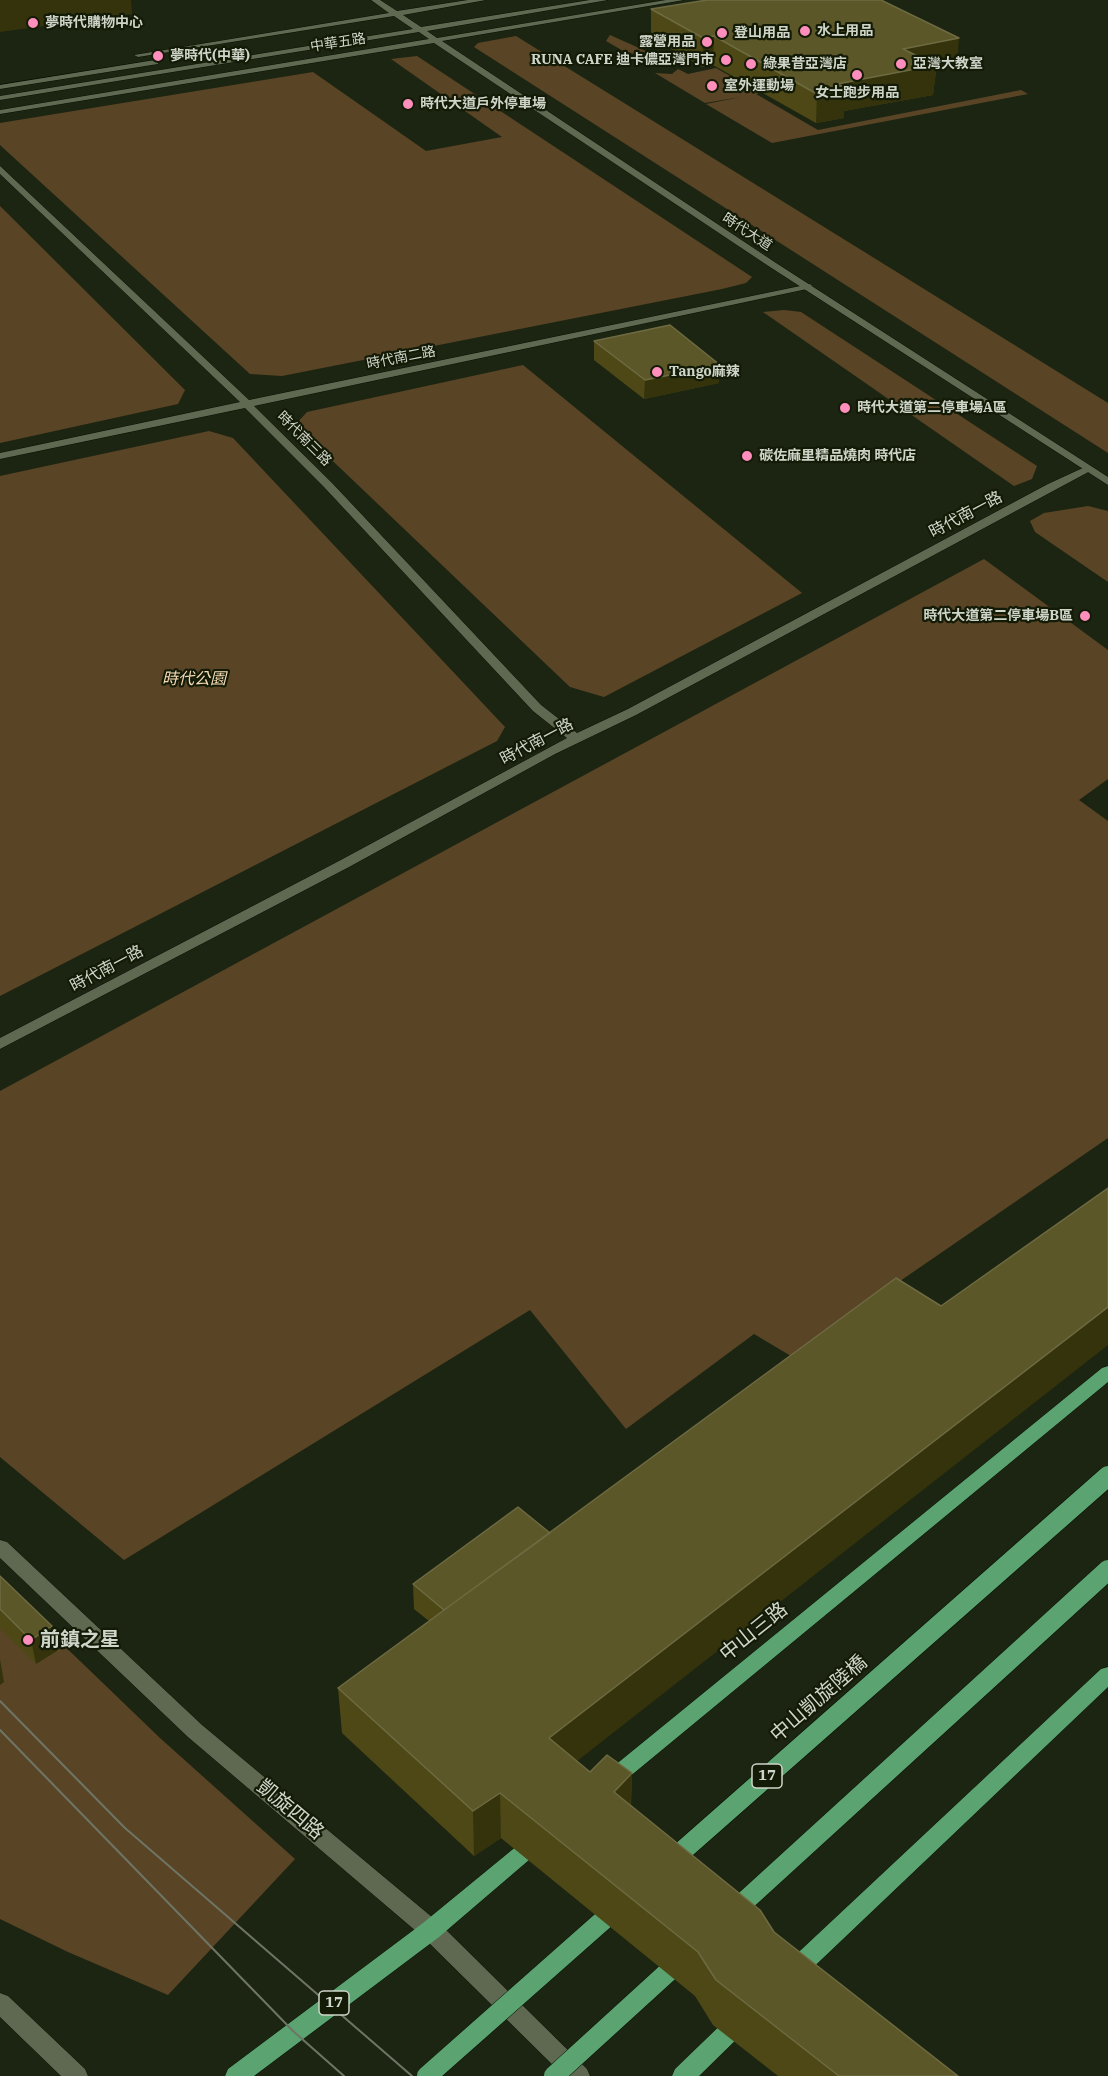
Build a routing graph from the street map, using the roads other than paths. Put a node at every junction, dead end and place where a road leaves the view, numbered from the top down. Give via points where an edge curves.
1 (375, 0) edge
2 (482, 0) edge
3 (604, 0) edge
4 (680, 0) edge
5 (490, 9) dead end
6 (395, 14) junction
7 (406, 22) junction
8 (418, 30) junction
9 (433, 40) junction
10 (210, 53) dead end
11 (164, 61) dead end
12 (0, 77) edge
13 (0, 87) edge
14 (0, 98) edge
15 (0, 112) edge
16 (0, 169) edge
17 (807, 286) junction
18 (246, 403) junction
19 (0, 456) edge
20 (1089, 469) junction
21 (1108, 482) edge
22 (577, 739) junction
23 (0, 1044) edge
24 (1108, 1372) edge
25 (1108, 1476) edge
26 (0, 1547) edge
27 (1108, 1570) edge
28 (1108, 1675) edge
29 (593, 1795) edge
30 (548, 1832) edge
31 (660, 1871) edge
32 (633, 1894) edge
33 (721, 1924) edge
34 (431, 1930) junction
35 (694, 1948) edge
36 (783, 1981) edge
37 (0, 2003) edge
38 (757, 2006) edge
39 (78, 2076) edge
40 (236, 2076) edge
41 (427, 2076) edge
42 (554, 2076) edge
43 (579, 2076) edge
44 (682, 2076) edge

1 - 6 street, 時代大道
2 - 6 street, 中華五路
3 - 8 street, 中華五路
4 - 9 street, 中華五路
5 - 7 street, 中華五路
6 - 7 street, 時代大道
6 - 12 street, 中華五路
7 - 8 street, 時代大道
7 - 10 street, 中華五路
8 - 9 street, 時代大道
8 - 14 street, 中華五路
9 - 15 street, 中華五路
9 - 17 street, 時代大道
11 - 13 street
16 - 18 street, 時代南三路
17 - 18 street, 時代南二路
17 - 20 street, 時代大道
18 - 19 street, 時代南二路
18 - 22 street, 時代南三路 via 537,708
20 - 21 street, 時代大道
20 - 22 street, 時代南一路
22 - 23 street, 時代南一路
24 - 29 main road, 中山三路
25 - 31 main road, 中山凱旋陸橋 / 17, bridge
26 - 34 street, 凱旋四路 via 195,1731
27 - 33 main road, bridge
28 - 36 main road
30 - 34 main road, 17
32 - 41 main road, bridge
34 - 40 main road, 17
34 - 43 street, 凱旋四路
35 - 42 main road, bridge
37 - 39 street
38 - 44 main road

